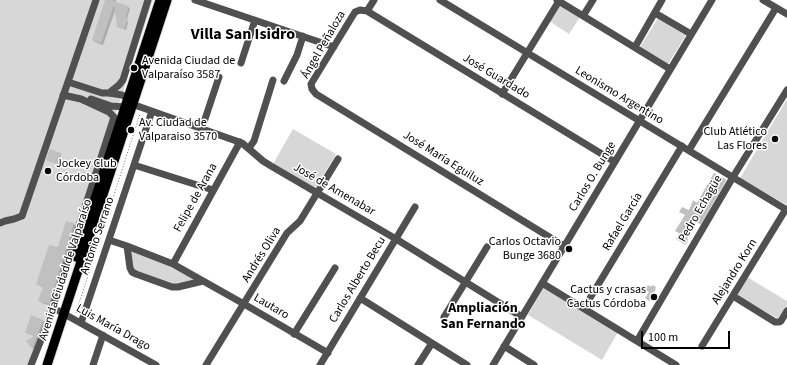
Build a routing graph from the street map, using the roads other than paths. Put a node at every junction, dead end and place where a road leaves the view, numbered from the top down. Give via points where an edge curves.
1 (96, 0) edge
2 (148, 0) edge
3 (160, 0) edge
4 (167, 0) edge
5 (195, 0) edge
6 (374, 0) edge
7 (440, 0) edge
8 (593, 0) edge
9 (662, 0) edge
10 (712, 0) edge
11 (763, 0) edge
12 (558, 1) edge
13 (776, 8) junction
14 (367, 11) junction
15 (655, 13) junction
16 (787, 14) edge
17 (583, 16) junction
18 (255, 20) junction
19 (691, 34) junction
20 (303, 36) junction
21 (334, 47) junction
22 (635, 47) junction
23 (528, 53) junction
24 (241, 63) dead end
25 (670, 69) junction
26 (219, 77) dead end
27 (273, 80) dead end
28 (284, 81) dead end
29 (68, 82) junction
30 (312, 89) joint
31 (787, 90) edge
32 (63, 93) junction
33 (106, 93) junction
34 (502, 94) junction
35 (99, 102) junction
36 (128, 103) junction
37 (111, 106) junction
38 (152, 111) junction
39 (639, 120) junction
40 (202, 128) junction
41 (240, 142) junction
42 (682, 146) junction
43 (249, 148) junction
44 (689, 150) junction
45 (338, 159) dead end
46 (615, 162) junction
47 (134, 165) junction
48 (733, 177) junction
49 (213, 190) junction
50 (317, 194) junction
51 (415, 207) dead end
52 (787, 210) edge
53 (0, 223) edge
54 (396, 239) junction
55 (109, 240) junction
56 (127, 246) junction
57 (564, 246) junction
58 (487, 247) dead end
59 (173, 264) junction
60 (335, 268) dead end
61 (203, 281) junction
62 (465, 281) junction
63 (542, 283) junction
64 (733, 296) junction
65 (360, 298) junction
66 (244, 304) junction
67 (584, 308) junction
68 (787, 311) edge
69 (61, 312) junction
70 (444, 317) dead end
71 (522, 317) junction
72 (81, 323) junction
73 (294, 334) junction
74 (103, 335) junction
75 (637, 341) junction
76 (432, 343) junction
77 (504, 346) junction
78 (702, 346) dead end
79 (328, 353) junction
80 (31, 365) edge
81 (41, 365) edge
82 (47, 365) edge
83 (93, 365) edge
84 (156, 365) edge
85 (206, 365) edge
86 (320, 365) edge
87 (418, 365) edge
88 (467, 365) edge
89 (493, 365) edge
90 (534, 365) edge
91 (676, 365) edge

1 - 29 street
2 - 33 street via 123,80
3 - 36 main road, Avenida Ciudad de Valparaíso
4 - 36 main road, Avenida Ciudad de Valparaíso
5 - 18 street
6 - 14 street
7 - 23 street, Leonismo Argentino
8 - 17 street
9 - 15 street
10 - 19 street, Carlos O. Bunge
11 - 13 street
12 - 17 street
12 - 23 street
13 - 16 street
13 - 44 street
14 - 21 street, Ángel Peñaloza via 355,12
14 - 34 street, José Guardado
15 - 19 street
15 - 22 street
17 - 22 street
18 - 20 street
18 - 24 street
19 - 25 street, Carlos O. Bunge
20 - 21 street
20 - 28 street
21 - 30 street, Ángel Peñaloza via 312,84
22 - 25 street
23 - 34 street
23 - 39 street, Leonismo Argentino
25 - 39 street, Carlos O. Bunge
26 - 40 street
27 - 43 street via 254,141
29 - 32 street
29 - 33 street
30 - 57 street, José María Eguiluz via 322,98
31 - 48 street, Pedro Echagüe
32 - 35 street
32 - 53 street via 22,216
32 - 80 street via 109,112 114,117 49,318
33 - 35 street
33 - 36 street via 122,95
33 - 37 street
34 - 46 street, José Guardado
35 - 37 street
36 - 37 street
36 - 38 street, José de Amenabar
36 - 69 main road, Avenida Ciudad de Valparaíso
38 - 40 street, José de Amenabar
38 - 47 street, Antonio Serrano
39 - 42 street, Leonismo Argentino
39 - 46 street, Carlos O. Bunge
40 - 41 street, José de Amenabar
41 - 43 street, José de Amenabar
41 - 49 street, Felipe de Arana
42 - 44 street, Leonismo Argentino
42 - 67 street, Rafael García
43 - 50 street, José de Amenabar via 267,164
44 - 48 street, Leonismo Argentino
45 - 50 street, Andrés Oliva
46 - 57 street, Carlos O. Bunge
47 - 49 street
47 - 55 street, Antonio Serrano
48 - 52 street, Leonismo Argentino
48 - 75 street, Pedro Echagüe
49 - 59 street, Felipe de Arana
50 - 54 street, José de Amenabar
50 - 66 street, Andrés Oliva via 300,221 287,233
51 - 54 street, Carlos Alberto Becu
52 - 64 street, Alejandro Korn
54 - 62 street, José de Amenabar
54 - 65 street, Carlos Alberto Becu
55 - 56 street, Lautaro
55 - 72 street, Antonio Serrano
56 - 59 street, Lautaro
56 - 61 street via 130,268 136,274 172,287
57 - 63 street, Carlos O. Bunge
58 - 62 street
59 - 61 street, Lautaro
60 - 73 street
61 - 66 street, Lautaro
62 - 70 street
62 - 71 street, José de Amenabar
63 - 67 street
63 - 71 street, Carlos O. Bunge
64 - 68 street via 776,322 781,321
64 - 78 street, Alejandro Korn
65 - 76 street
65 - 79 street, Carlos Alberto Becu
66 - 73 street, Lautaro
66 - 85 street, Andrés Oliva
67 - 75 street
69 - 72 street, Luis María Drago
69 - 81 main road, Avenida Ciudad de Valparaíso
69 - 82 main road, Avenida Ciudad de Valparaíso
71 - 77 street, Carlos O. Bunge
72 - 74 street, Luis María Drago
73 - 79 street, Lautaro
74 - 83 street
74 - 84 street, Luis María Drago
75 - 91 street
76 - 87 street
76 - 88 street
77 - 89 street, Carlos O. Bunge
77 - 90 street
79 - 86 street, Carlos Alberto Becu

